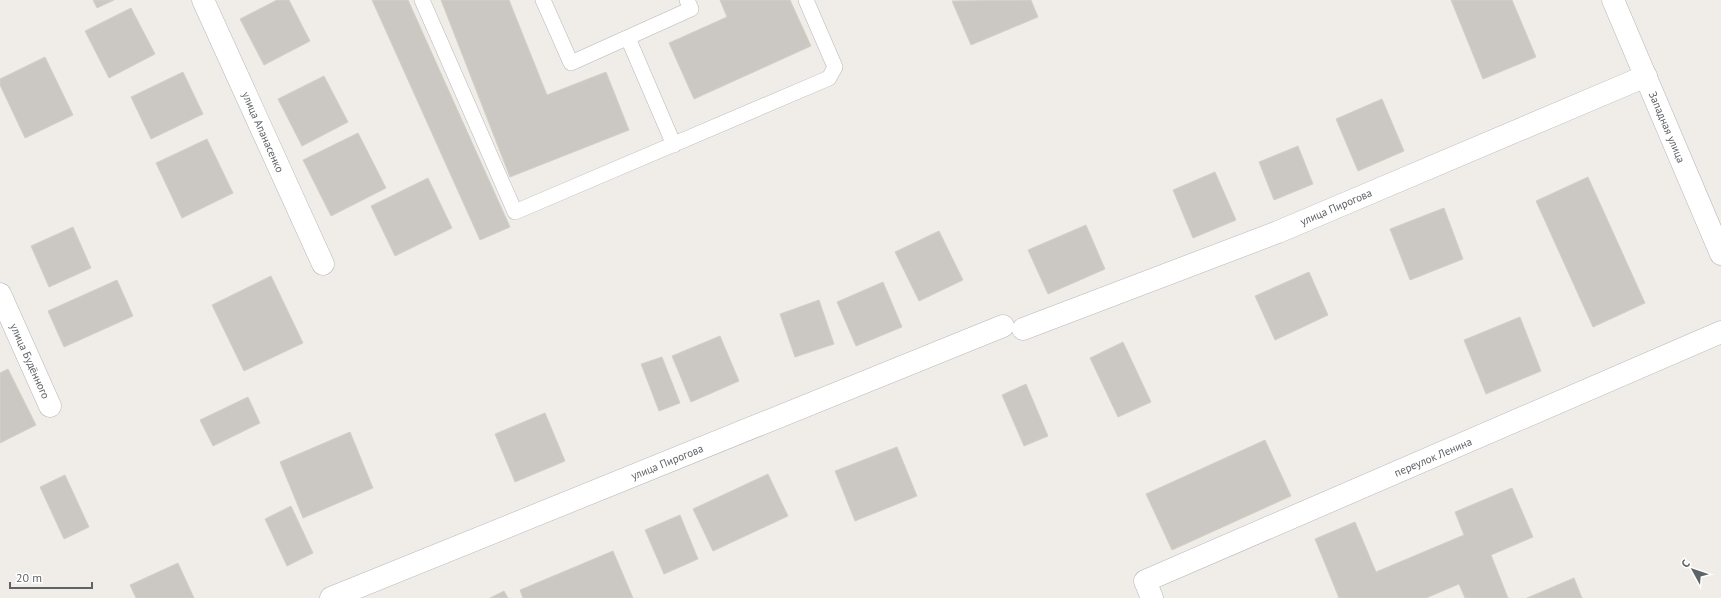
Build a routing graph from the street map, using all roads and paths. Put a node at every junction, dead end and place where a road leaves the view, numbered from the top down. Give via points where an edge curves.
1 (203, 0) edge
2 (422, 0) edge
3 (543, 0) edge
4 (687, 0) edge
5 (806, 0) edge
6 (1613, 0) edge
7 (628, 38) junction
8 (1646, 76) junction
9 (674, 145) junction
10 (1721, 254) edge
11 (323, 264) dead end
12 (0, 294) edge
13 (1721, 332) edge
14 (50, 406) dead end
15 (1148, 590) edge
16 (331, 598) edge

1 - 11 street, улица Апанасенко
2 - 9 lane via 516,212
3 - 7 lane via 571,63
4 - 7 lane via 691,10
5 - 9 lane via 835,67 829,78
6 - 8 street, Западная улица
7 - 9 lane
8 - 10 street, Западная улица
8 - 16 street, улица Пирогова via 1278,232 1013,327
12 - 14 street, улица Будённого
13 - 15 street, переулок Ленина

